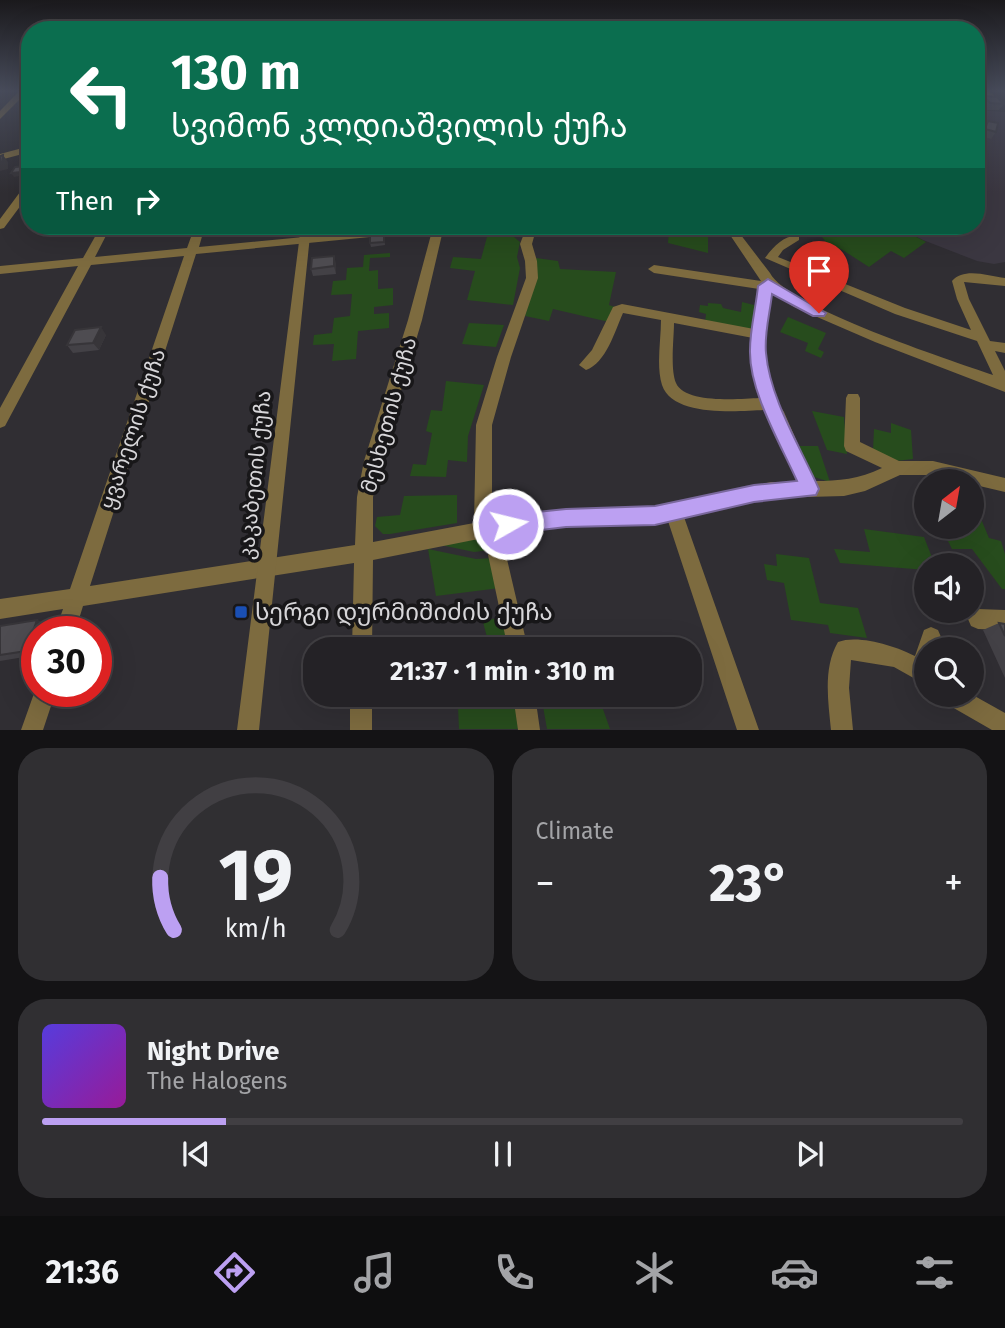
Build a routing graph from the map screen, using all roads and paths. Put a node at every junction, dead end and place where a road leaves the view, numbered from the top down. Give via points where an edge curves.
1 (21, 151) edge
2 (0, 157) edge
3 (21, 199) edge
4 (0, 226) edge
5 (101, 235) edge
6 (197, 235) edge
7 (292, 235) edge
8 (305, 235) edge
9 (437, 235) edge
10 (527, 235) edge
11 (735, 235) edge
12 (795, 238) dead end
13 (191, 251) junction
14 (86, 262) junction
15 (654, 269) dead end
16 (0, 270) edge
17 (1005, 282) edge
18 (767, 285) junction
19 (668, 316) junction
20 (760, 335) junction
21 (984, 342) junction
22 (1005, 348) edge
23 (586, 365) dead end
24 (1005, 385) edge
25 (853, 398) dead end
26 (769, 404) junction
27 (0, 422) edge
28 (898, 468) junction
29 (1005, 485) edge
30 (809, 489) junction
31 (674, 513) junction
32 (483, 529) junction
33 (362, 553) junction
34 (497, 555) dead end
35 (267, 568) junction
36 (77, 596) junction
37 (0, 609) edge
38 (70, 616) edge
39 (984, 619) edge
40 (1005, 620) edge
41 (362, 637) edge
42 (515, 637) edge
43 (914, 666) edge
44 (40, 707) edge
45 (361, 707) edge
46 (526, 707) edge
47 (974, 707) edge
48 (1005, 725) edge
49 (32, 730) edge
50 (248, 730) edge
51 (361, 730) edge
52 (529, 730) edge
53 (748, 730) edge
54 (842, 730) edge

1 - 2 street
3 - 4 street
5 - 14 street
6 - 13 street, ყვარელის ქუჩა
7 - 13 street
8 - 35 street, კაკაბეთის ქუჩა
9 - 33 street, მესხეთის ქუჩა via 372,461
10 - 32 street via 532,278 484,425
11 - 18 street via 766,276
12 - 21 street via 771,258
13 - 14 street
13 - 36 street, ყვარელის ქუჩა
14 - 16 street
14 - 27 street
15 - 18 street
17 - 21 street via 963,277 958,281
18 - 20 street
18 - 24 street via 798,304 880,339
19 - 20 street
19 - 23 street via 618,310
19 - 26 street via 668,381 674,392 704,404
20 - 26 street via 758,351
21 - 22 street
21 - 24 street
25 - 28 street via 852,446
26 - 30 street
28 - 29 street via 933,468
28 - 30 street via 865,484
30 - 31 street via 763,492
31 - 32 street via 545,520
31 - 53 street
32 - 33 street
33 - 35 street
33 - 41 street, მესხეთის ქუჩა
34 - 42 street
35 - 36 street
35 - 50 street, კაკაბეთის ქუჩა
36 - 37 street
36 - 38 street, ყვარელის ქუჩა
39 - 40 street
43 - 54 street via 892,654 845,649 839,661
44 - 49 street
45 - 51 street
46 - 52 street
47 - 48 street

